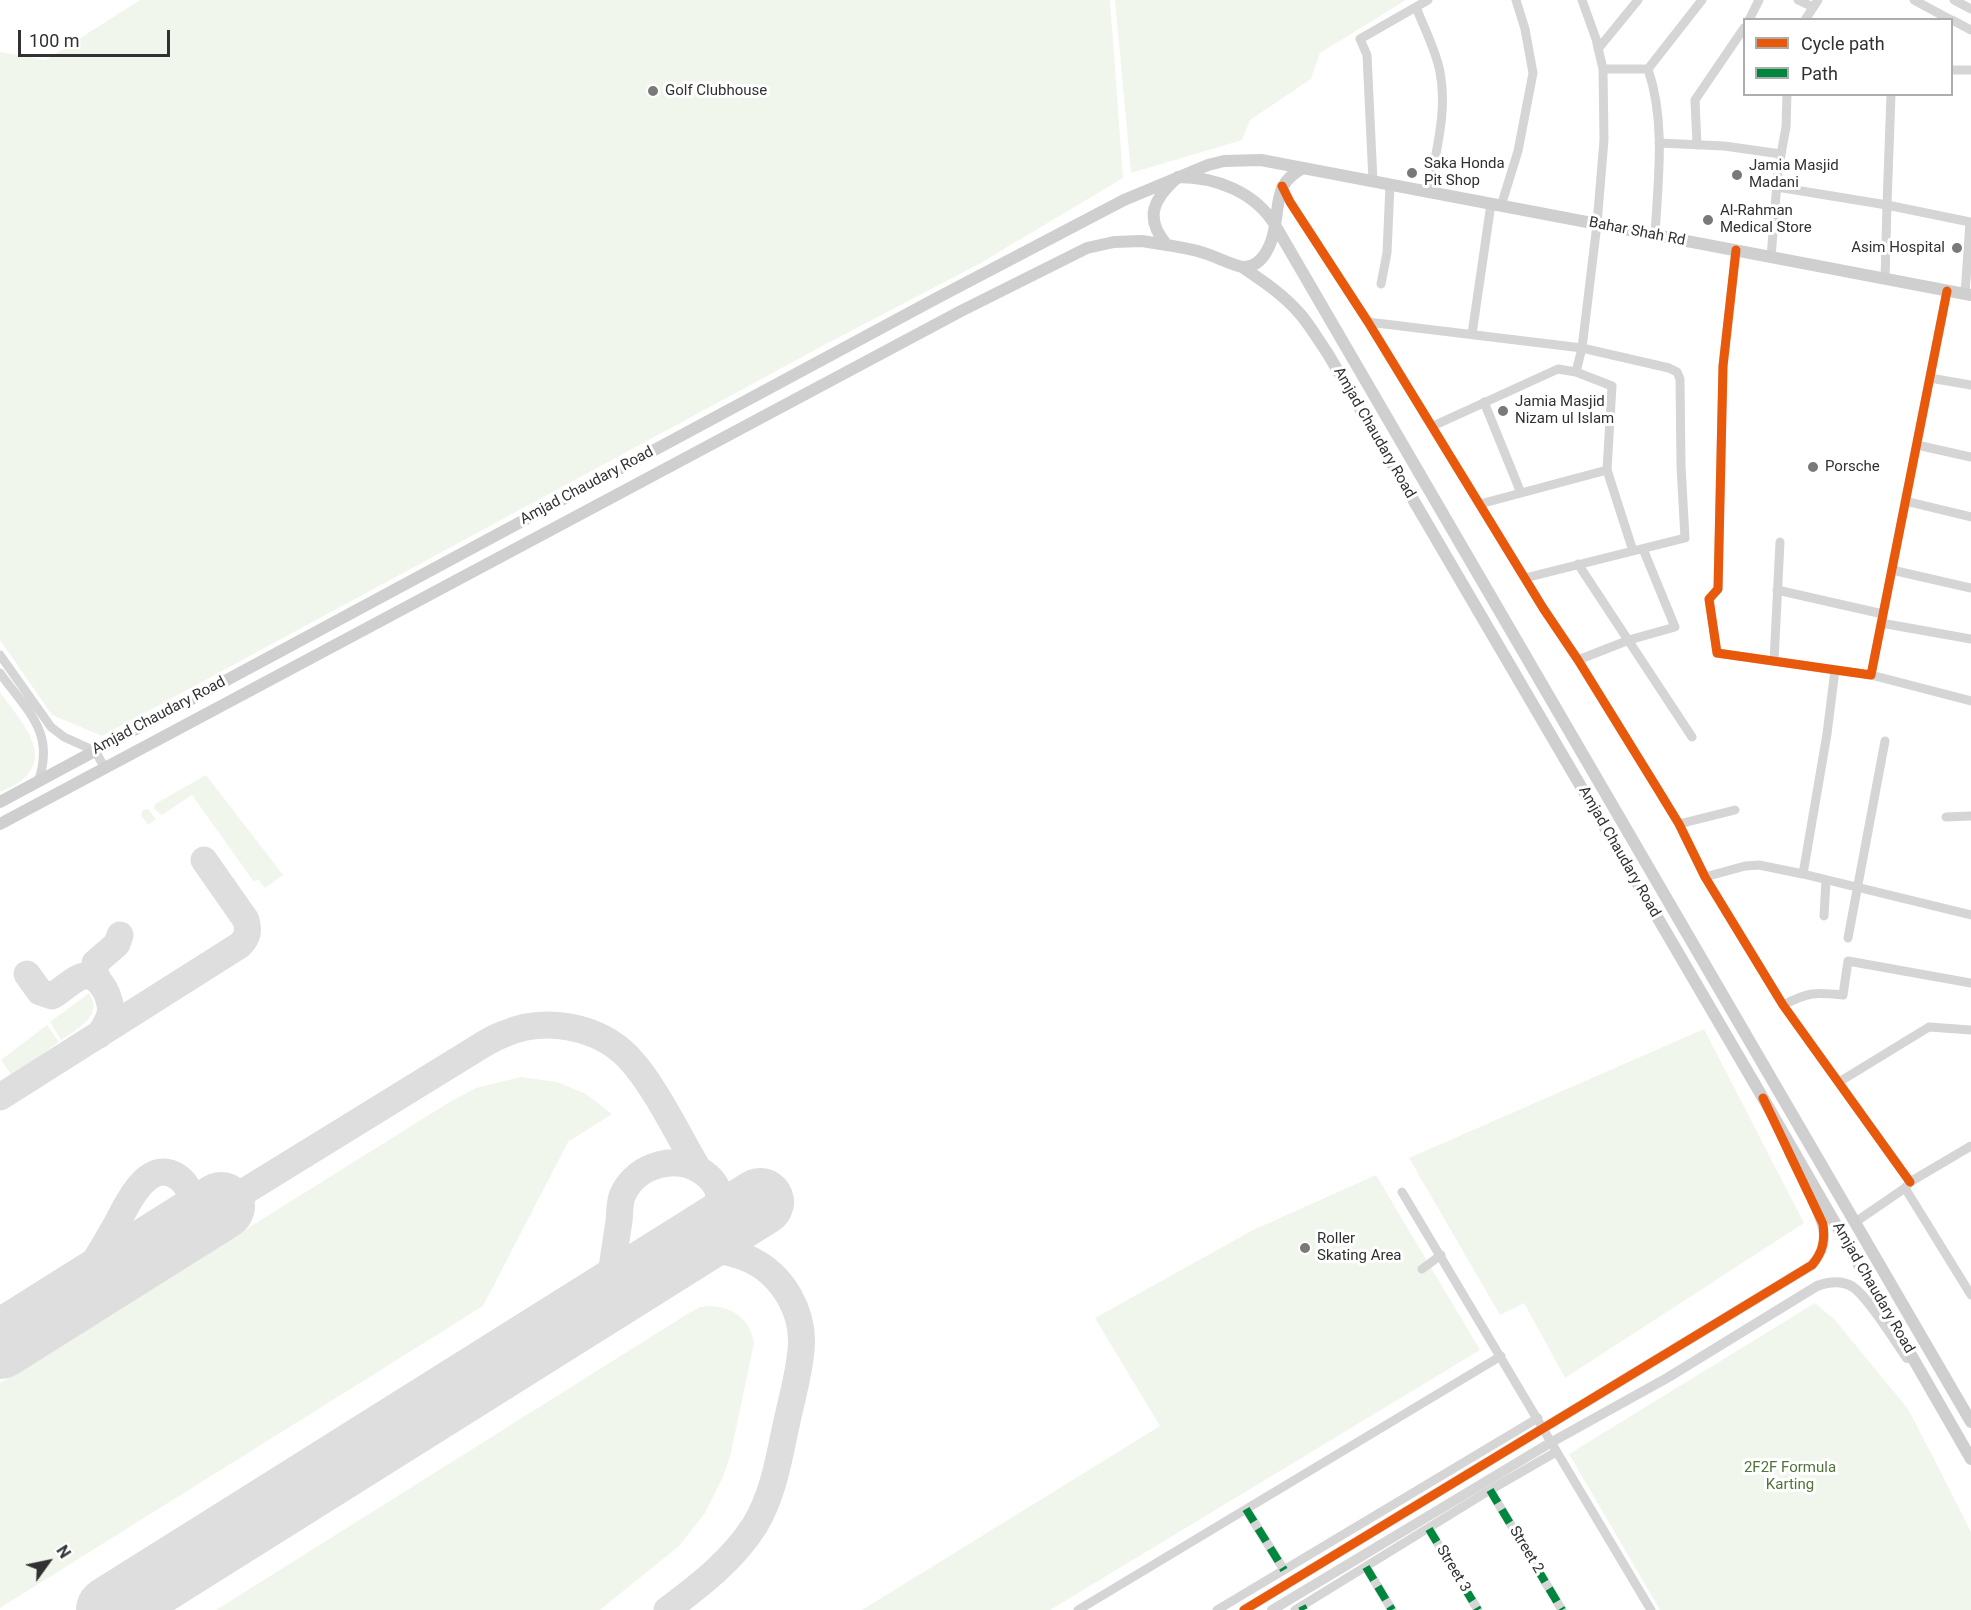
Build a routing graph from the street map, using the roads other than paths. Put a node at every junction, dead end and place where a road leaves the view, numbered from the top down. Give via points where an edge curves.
1 (1428, 0) edge
2 (1516, 0) edge
3 (1582, 0) edge
4 (1638, 0) edge
5 (1702, 0) edge
6 (1759, 0) edge
7 (1798, 0) edge
8 (1914, 0) edge
9 (1954, 0) edge
10 (1815, 4) edge
11 (1416, 7) junction
12 (1971, 9) edge
13 (1750, 18) edge
14 (1806, 18) edge
15 (1947, 18) edge
16 (1953, 21) edge
17 (1743, 29) edge
18 (1971, 30) edge
19 (1598, 49) junction
20 (1603, 69) junction
21 (1648, 69) junction
22 (1953, 70) edge
23 (1971, 70) edge
24 (1787, 96) edge
25 (1891, 96) edge
26 (1659, 143) junction
27 (1697, 145) junction
28 (1781, 154) junction
29 (1303, 168) junction
30 (1178, 177) junction
31 (1373, 181) junction
32 (1390, 184) junction
33 (1282, 186) junction
34 (1777, 187) junction
35 (1429, 192) junction
36 (1496, 205) junction
37 (1887, 205) junction
38 (1971, 222) edge
39 (1597, 224) junction
40 (1275, 225) junction
41 (1655, 235) junction
42 (1167, 245) junction
43 (1736, 250) junction
44 (1771, 257) junction
45 (1242, 267) junction
46 (1885, 279) junction
47 (1381, 284) dead end
48 (1947, 291) junction
49 (1968, 295) edge
50 (1368, 322) junction
51 (1472, 334) junction
52 (1582, 348) junction
53 (1576, 372) junction
54 (1930, 378) junction
55 (1971, 385) edge
56 (1484, 402) junction
57 (1433, 426) junction
58 (1917, 445) junction
59 (1971, 458) edge
60 (1607, 470) junction
61 (1521, 493) junction
62 (1905, 501) junction
63 (1480, 504) junction
64 (1971, 517) edge
65 (1780, 542) dead end
66 (1638, 550) junction
67 (1578, 564) junction
68 (1892, 570) junction
69 (1525, 578) junction
70 (1971, 588) edge
71 (1777, 590) junction
72 (1882, 619) junction
73 (1971, 639) edge
74 (1629, 640) junction
75 (0, 655) edge
76 (1578, 660) junction
77 (1774, 661) junction
78 (1835, 670) junction
79 (0, 673) edge
80 (1871, 675) junction
81 (1971, 701) edge
82 (1692, 737) dead end
83 (1885, 741) dead end
84 (94, 751) junction
85 (105, 768) junction
86 (38, 782) junction
87 (0, 802) edge
88 (1735, 810) dead end
89 (1971, 816) edge
90 (1946, 817) dead end
91 (0, 824) edge
92 (1679, 824) junction
93 (1803, 874) junction
94 (1705, 877) junction
95 (1826, 880) junction
96 (1857, 888) junction
97 (1971, 915) edge
98 (1824, 916) dead end
99 (1848, 938) dead end
100 (1971, 983) edge
101 (1783, 1005) junction
102 (1971, 1030) edge
103 (1839, 1082) junction
104 (1763, 1098) junction
105 (1971, 1146) edge
106 (1908, 1185) junction
107 (1402, 1192) dead end
108 (1854, 1223) junction
109 (1441, 1255) junction
110 (1422, 1269) dead end
111 (1970, 1293) edge
112 (1501, 1356) junction
113 (1938, 1399) junction
114 (1971, 1422) edge
115 (1540, 1423) junction
116 (1553, 1448) junction
117 (1971, 1459) edge
118 (1490, 1490) junction
119 (1246, 1509) junction
120 (1429, 1529) junction
121 (1366, 1567) junction
122 (1284, 1570) junction
123 (1300, 1609) edge
124 (1078, 1610) edge
125 (1217, 1610) edge
126 (1244, 1610) edge
127 (1272, 1610) edge
128 (1392, 1610) edge
129 (1478, 1610) edge
130 (1562, 1610) edge
131 (1651, 1610) edge

1 - 11 street
2 - 36 street via 1533,73 1518,152
3 - 19 street
4 - 19 street
5 - 21 street
6 - 13 street
7 - 10 street
8 - 15 street
9 - 12 street
10 - 14 street
11 - 31 street via 1360,39 1367,55
11 - 35 street via 1440,71 1443,92
16 - 18 street
17 - 27 street via 1695,100
19 - 20 street
20 - 21 street
20 - 39 street via 1604,140
21 - 26 street via 1654,88
22 - 23 street
24 - 28 street
25 - 37 street
26 - 27 street
26 - 41 street
27 - 28 street
28 - 34 street
29 - 30 main road, Amjad Chaudary Road via 1243,160 1208,165
29 - 31 main road, Bahar Shah Rd
29 - 33 main road via 1288,176
30 - 40 main road via 1196,177 1235,189 1262,207
30 - 42 main road via 1158,198 1153,213 1155,229
30 - 84 main road, Amjad Chaudary Road via 1124,200 937,298
31 - 32 main road, Bahar Shah Rd
32 - 35 main road, Bahar Shah Rd
32 - 47 street via 1387,254
33 - 40 main road
33 - 50 street
34 - 37 street
34 - 44 street
35 - 36 main road, Bahar Shah Rd
36 - 39 main road, Bahar Shah Rd
36 - 51 street
37 - 38 street
37 - 46 street
38 - 49 street
39 - 41 main road, Bahar Shah Rd
39 - 52 street
40 - 45 main road via 1264,255
40 - 108 main road, Amjad Chaudary Road
41 - 43 main road, Bahar Shah Rd
42 - 45 main road via 1202,252
42 - 85 main road, Amjad Chaudary Road via 1114,242 1061,260
43 - 44 main road, Bahar Shah Rd
43 - 77 street via 1723,366 1718,589 1709,599 1717,653
44 - 46 main road, Bahar Shah Rd
45 - 104 main road, Amjad Chaudary Road via 1286,299 1328,354
46 - 48 main road, Bahar Shah Rd
48 - 49 main road, Bahar Shah Rd
48 - 54 street
50 - 51 street
50 - 57 street
51 - 52 street
52 - 53 street
52 - 66 street via 1669,368 1680,379 1685,538
53 - 56 street via 1558,369
53 - 60 street via 1612,386
54 - 55 street
54 - 58 street
56 - 57 street
56 - 61 street
57 - 63 street
58 - 59 street
58 - 62 street
60 - 61 street
60 - 66 street
61 - 63 street
62 - 64 street
62 - 68 street
63 - 69 street
65 - 71 street
66 - 67 street
66 - 74 street via 1676,627
67 - 69 street
67 - 74 street
68 - 70 street
68 - 72 street
69 - 76 street
71 - 72 street
71 - 77 street
72 - 73 street
72 - 80 street
74 - 76 street
74 - 82 street
75 - 84 street via 51,727
76 - 92 street
77 - 78 street
78 - 80 street
78 - 93 street
79 - 86 street via 41,732 44,756
80 - 81 street
83 - 96 street
84 - 85 street
84 - 86 main road, Amjad Chaudary Road
85 - 91 main road, Amjad Chaudary Road
86 - 87 main road, Amjad Chaudary Road
88 - 92 street
89 - 90 street
92 - 94 street
93 - 94 street via 1759,865
93 - 95 street
94 - 101 street
95 - 96 street
95 - 98 street
96 - 97 street
96 - 99 street
100 - 101 street via 1848,961 1843,995 1817,992
101 - 103 street
102 - 103 street via 1929,1027
103 - 106 street
104 - 113 main road, Amjad Chaudary Road
104 - 115 street via 1823,1224 1825,1238 1818,1258
105 - 106 street
106 - 108 street
106 - 111 street
107 - 109 street
108 - 114 main road, Amjad Chaudary Road
109 - 110 street
109 - 112 street
112 - 115 street
112 - 119 street
113 - 116 street via 1853,1287 1829,1282
113 - 117 main road, Amjad Chaudary Road
115 - 116 street
115 - 122 street
115 - 126 street
116 - 118 street
116 - 127 street
116 - 131 street
118 - 120 street
118 - 130 street, Street 2
119 - 122 street
119 - 124 street
120 - 121 street
120 - 129 street, Street 3
121 - 123 street
121 - 128 street
122 - 125 street

